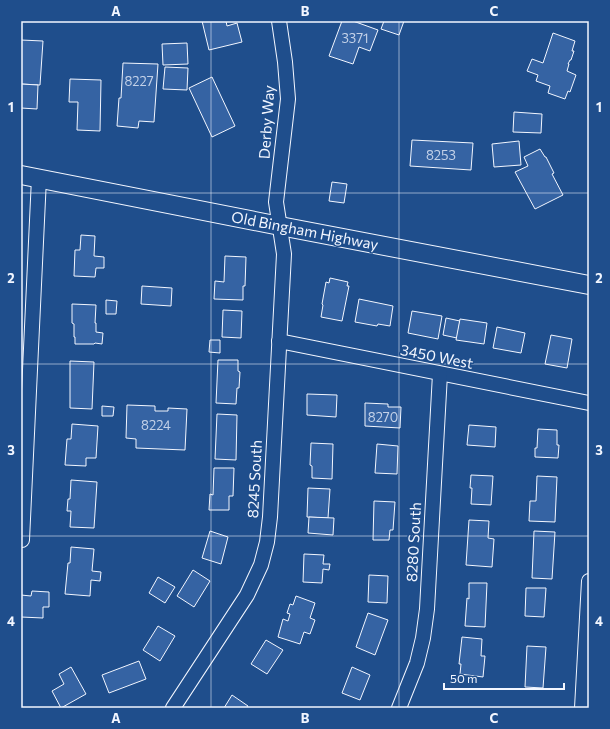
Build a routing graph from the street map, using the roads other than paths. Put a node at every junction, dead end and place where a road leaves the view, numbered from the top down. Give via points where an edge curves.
1 (279, 21) edge
2 (21, 175) edge
3 (39, 178) junction
4 (280, 226) junction
5 (589, 285) edge
6 (279, 341) junction
7 (440, 374) junction
8 (589, 403) edge
9 (21, 540) edge
10 (589, 581) edge
11 (173, 708) edge
12 (399, 708) edge
13 (582, 708) edge

1 - 4 street, Derby Way via 288,99 276,202
2 - 3 street, Old Bingham Highway
3 - 4 street, Old Bingham Highway
3 - 9 street
4 - 5 street, Old Bingham Highway
4 - 6 street, 8245 South via 284,254
6 - 7 street, 3450 West
6 - 11 street, 8245 South via 270,517 261,565 247,595
7 - 8 street, 3450 West
7 - 12 street, 8280 South via 427,609 417,663
10 - 13 street

